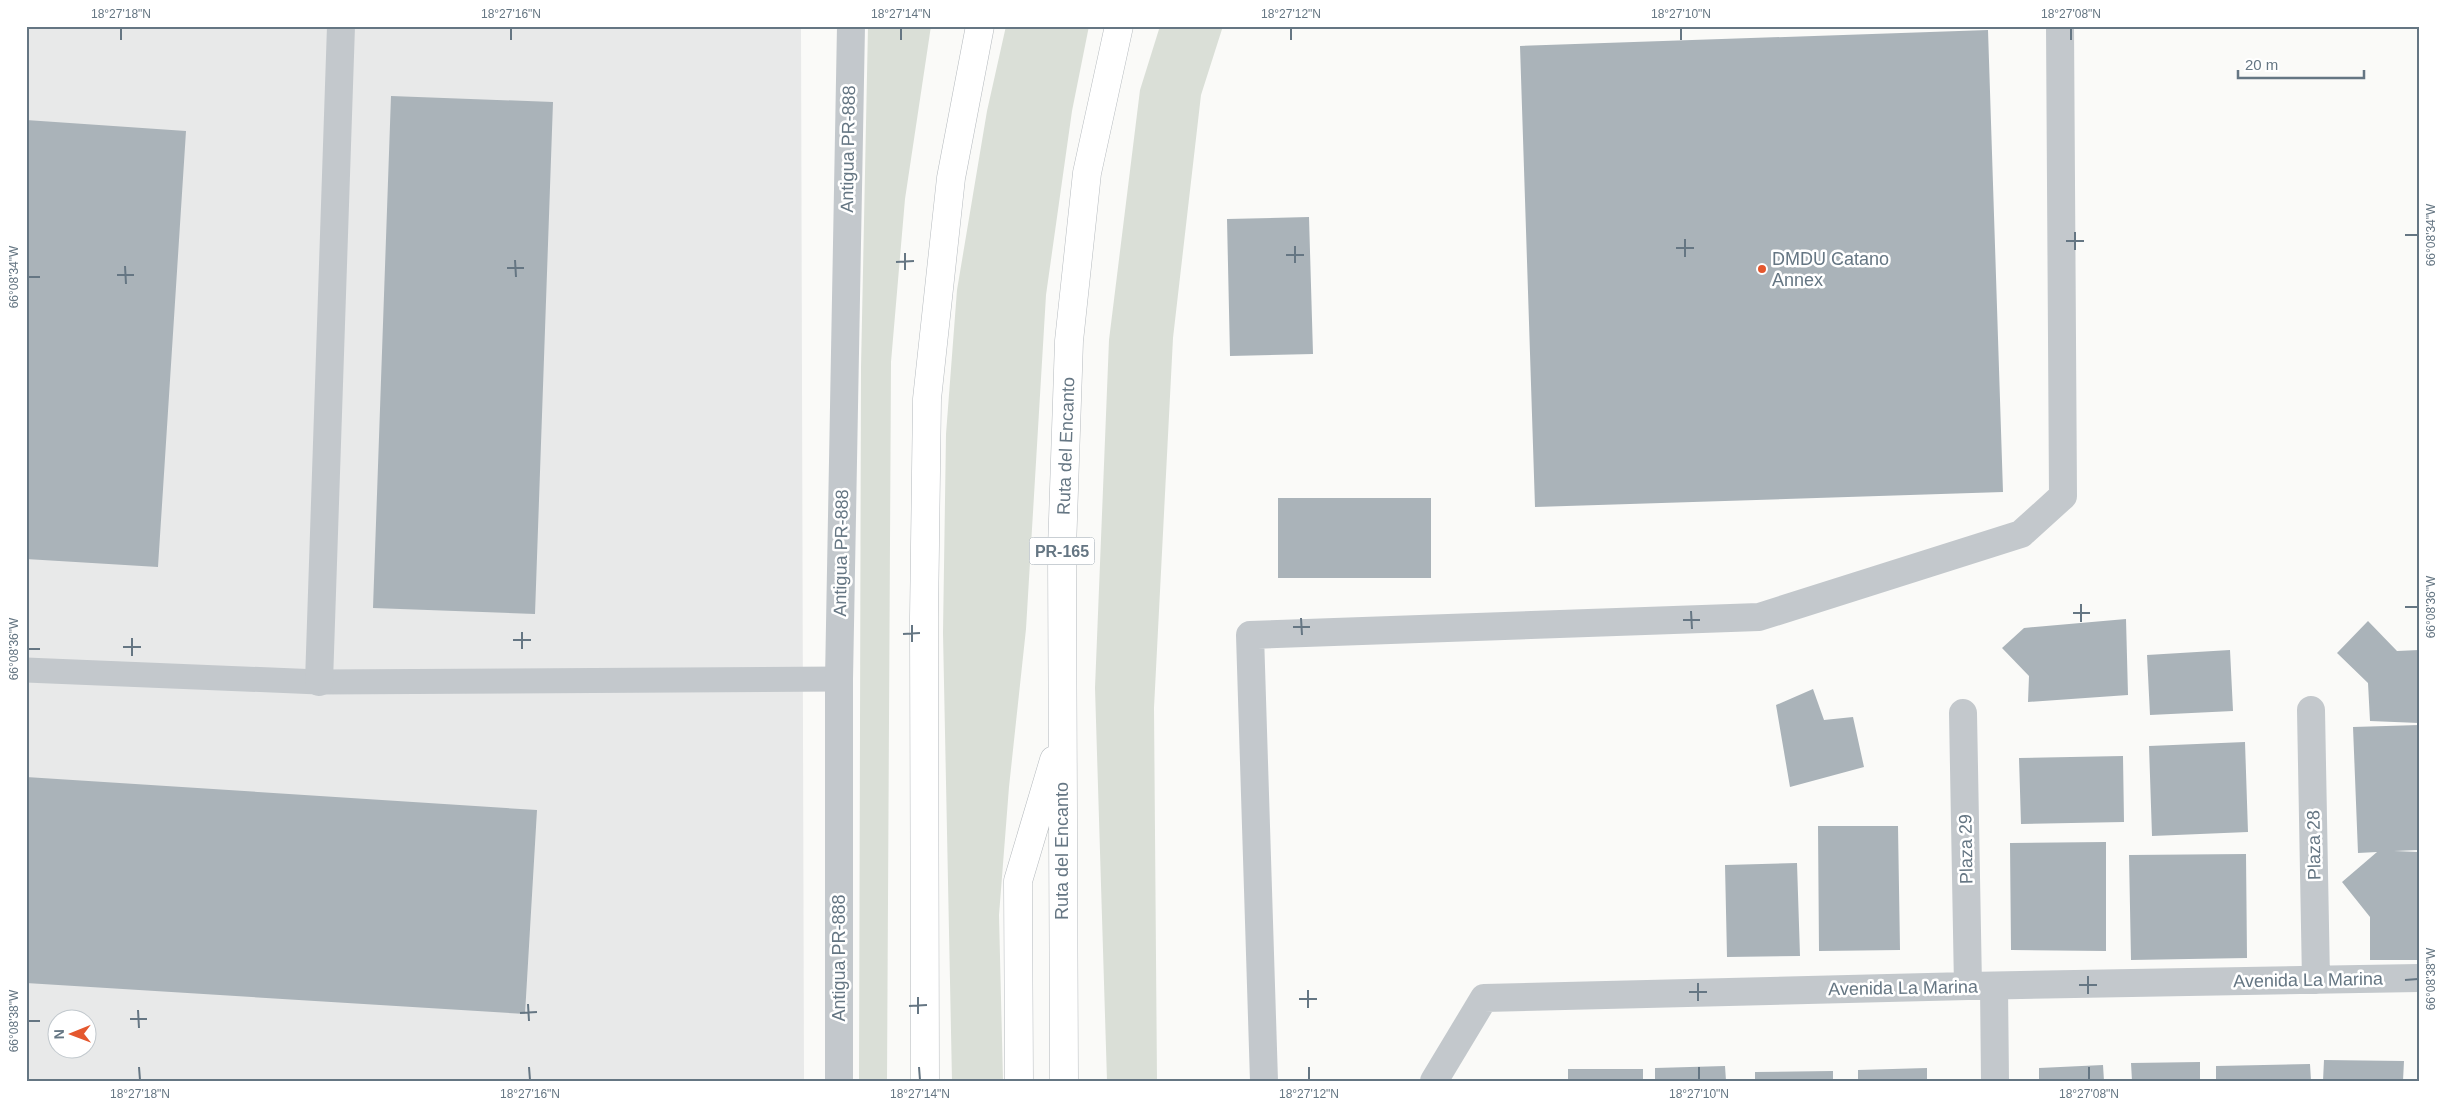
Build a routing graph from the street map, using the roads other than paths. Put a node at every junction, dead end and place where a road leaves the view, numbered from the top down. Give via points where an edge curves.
1 (342, 26) edge
2 (851, 26) edge
3 (980, 26) edge
4 (1119, 26) edge
5 (2060, 26) edge
6 (26, 670) edge
7 (839, 680) junction
8 (319, 682) junction
9 (2311, 710) dead end
10 (1963, 713) dead end
11 (1062, 731) junction
12 (2419, 978) edge
13 (2316, 980) junction
14 (1981, 986) junction
15 (839, 1081) edge
16 (925, 1081) edge
17 (1019, 1081) edge
18 (1064, 1081) edge
19 (1264, 1081) edge
20 (1434, 1081) edge
21 (1995, 1081) edge

1 - 8 street
2 - 7 street, Antigua PR-888
3 - 16 main road via 952,178 926,399
4 - 11 main road, Ruta del Encanto / PR-165 via 1087,173 1069,341 1062,549
5 - 19 street via 2062,496 2021,534 1759,616 1250,636
6 - 8 lane
7 - 8 lane
7 - 15 street, Antigua PR-888
9 - 13 street, Plaza 28
10 - 14 street, Plaza 29
11 - 17 main road via 1018,881
11 - 18 main road, Ruta del Encanto / PR-165
12 - 13 street, Avenida La Marina
13 - 14 street, Avenida La Marina
14 - 20 street, Avenida La Marina via 1484,998
14 - 21 street, Plaza 29

